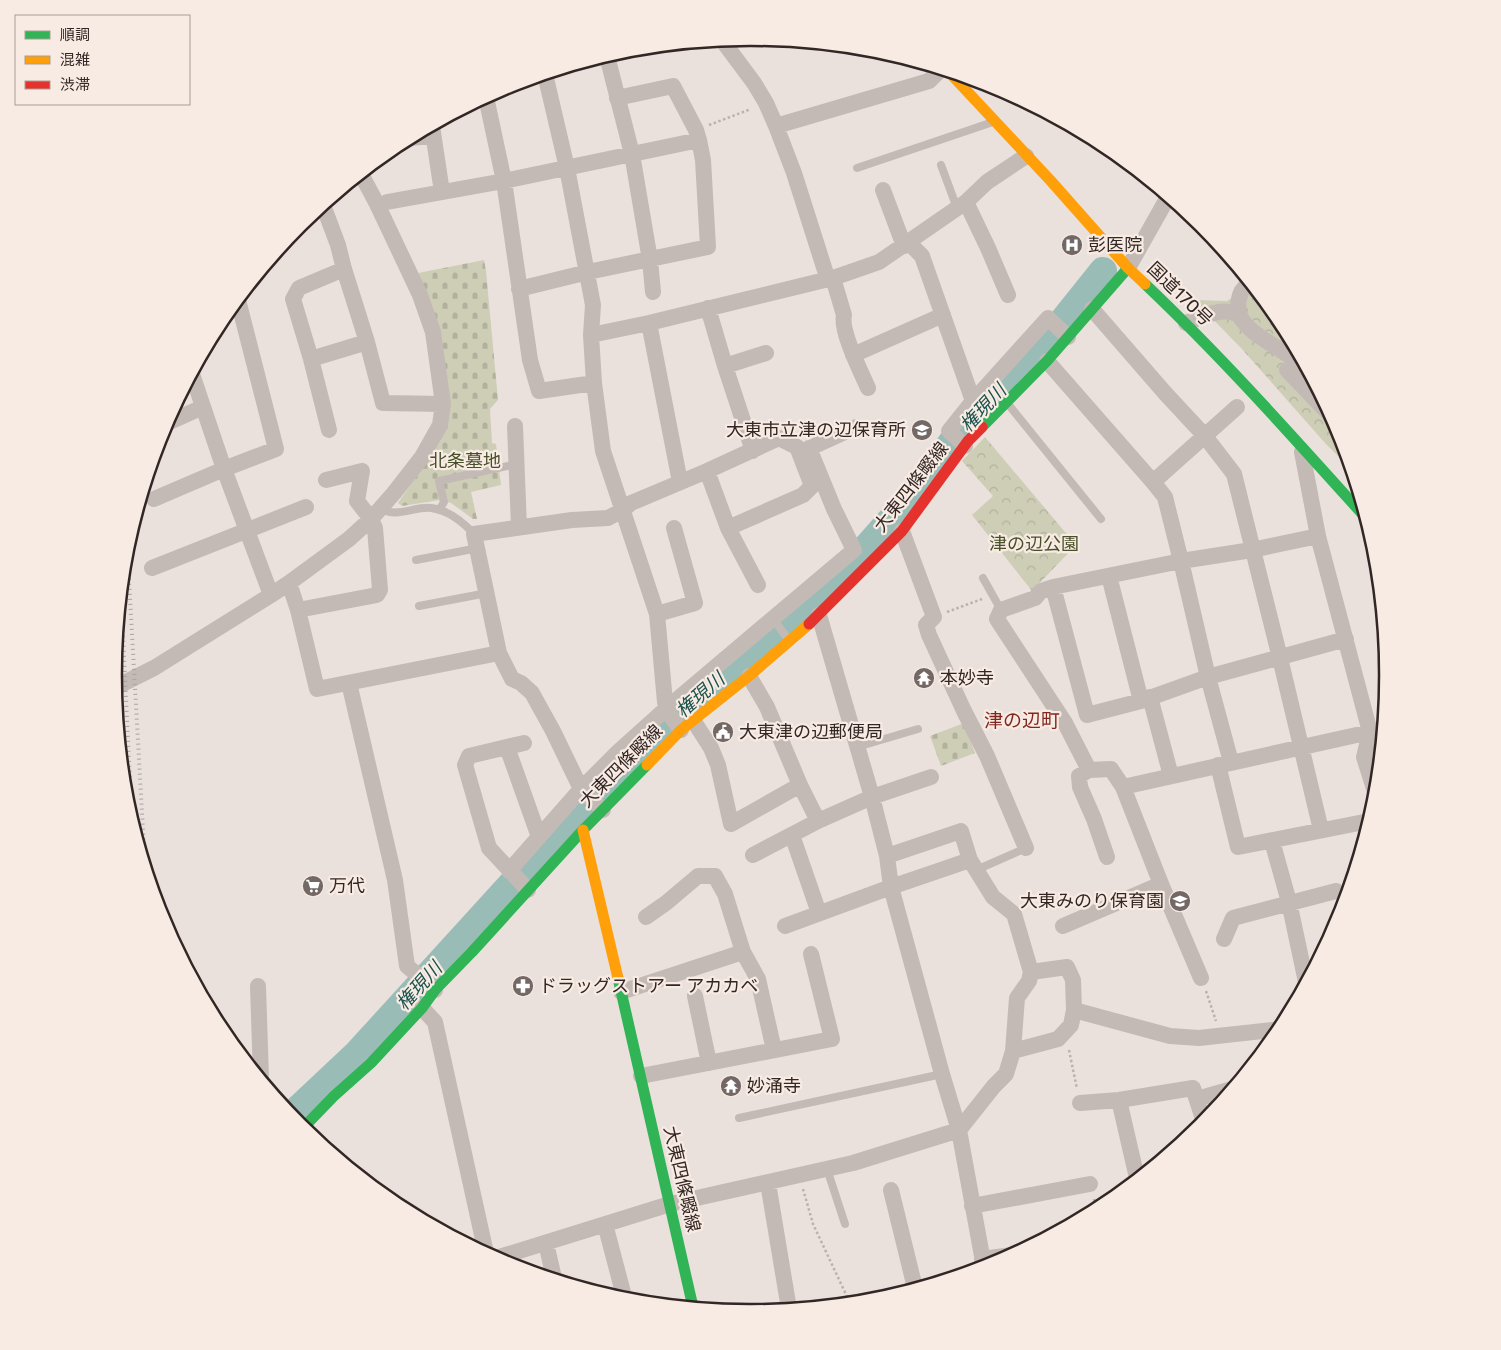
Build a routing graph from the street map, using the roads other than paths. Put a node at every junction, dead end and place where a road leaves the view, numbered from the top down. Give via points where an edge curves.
1 (727, 47) edge
2 (608, 63) edge
3 (935, 75) edge
4 (547, 81) edge
5 (963, 84) edge
6 (618, 98) junction
7 (488, 104) edge
8 (994, 122) junction
9 (776, 126) junction
10 (432, 132) edge
11 (697, 135) junction
12 (632, 154) junction
13 (1026, 156) junction
14 (941, 165) dead end
15 (567, 168) junction
16 (857, 168) dead end
17 (364, 179) edge
18 (504, 181) junction
19 (883, 190) dead end
20 (442, 192) junction
21 (387, 202) dead end
22 (1165, 202) edge
23 (961, 205) junction
24 (326, 212) edge
25 (906, 244) junction
26 (650, 260) junction
27 (1128, 268) junction
28 (344, 269) junction
29 (588, 272) junction
30 (830, 279) junction
31 (1245, 287) edge
32 (519, 289) junction
33 (653, 292) dead end
34 (1008, 295) dead end
35 (708, 308) junction
36 (240, 309) edge
37 (1092, 309) junction
38 (943, 315) junction
39 (1240, 316) junction
40 (1186, 323) junction
41 (649, 324) junction
42 (591, 335) junction
43 (1068, 336) junction
44 (367, 342) junction
45 (766, 352) dead end
46 (853, 355) junction
47 (1293, 358) edge
48 (311, 359) junction
49 (1047, 361) junction
50 (725, 366) junction
51 (1287, 370) dead end
52 (195, 382) edge
53 (594, 383) junction
54 (868, 388) dead end
55 (973, 401) junction
56 (1316, 401) edge
57 (1007, 403) junction
58 (443, 404) junction
59 (1237, 406) dead end
60 (203, 407) junction
61 (177, 419) edge
62 (515, 426) dead end
63 (856, 426) dead end
64 (329, 430) dead end
65 (1204, 436) junction
66 (964, 446) junction
67 (1301, 447) junction
68 (804, 450) junction
69 (753, 451) junction
70 (517, 464) junction
71 (224, 469) junction
72 (707, 471) junction
73 (326, 480) dead end
74 (680, 482) junction
75 (1153, 482) junction
76 (154, 499) dead end
77 (306, 507) dead end
78 (1357, 508) edge
79 (439, 510) junction
80 (623, 510) junction
81 (376, 513) junction
82 (1102, 519) dead end
83 (519, 526) junction
84 (674, 528) dead end
85 (728, 528) junction
86 (248, 530) junction
87 (902, 530) junction
88 (1318, 536) junction
89 (476, 541) junction
90 (1252, 550) junction
91 (848, 554) junction
92 (416, 560) dead end
93 (1181, 561) junction
94 (152, 568) dead end
95 (862, 571) junction
96 (1109, 576) junction
97 (982, 578) dead end
98 (289, 583) junction
99 (758, 585) dead end
100 (1053, 587) junction
101 (488, 593) junction
102 (271, 595) junction
103 (419, 606) dead end
104 (298, 610) junction
105 (1001, 610) junction
106 (657, 614) junction
107 (819, 616) junction
108 (773, 619) junction
109 (1346, 640) junction
110 (789, 641) junction
111 (499, 653) junction
112 (1280, 658) junction
113 (749, 676) junction
114 (1208, 677) junction
115 (349, 683) junction
116 (122, 684) edge
117 (1146, 699) junction
118 (668, 710) junction
119 (1087, 715) junction
120 (1065, 723) junction
121 (685, 726) junction
122 (918, 729) dead end
123 (1370, 732) junction
124 (524, 743) dead end
125 (507, 747) junction
126 (857, 747) junction
127 (1300, 748) junction
128 (1224, 764) junction
129 (1089, 770) junction
130 (1171, 776) junction
131 (931, 777) dead end
132 (1370, 778) edge
133 (800, 785) junction
134 (1123, 787) junction
135 (582, 790) junction
136 (872, 796) junction
137 (599, 807) junction
138 (818, 821) junction
139 (1362, 822) edge
140 (583, 830) junction
141 (1320, 830) junction
142 (792, 835) junction
143 (538, 840) junction
144 (1272, 841) junction
145 (1026, 848) joint
146 (753, 855) dead end
147 (887, 856) junction
148 (1107, 857) dead end
149 (554, 861) junction
150 (973, 865) junction
151 (510, 871) junction
152 (1161, 884) junction
153 (891, 887) junction
154 (527, 890) junction
155 (1336, 891) dead end
156 (1289, 902) junction
157 (819, 913) junction
158 (646, 917) dead end
159 (785, 926) dead end
160 (1063, 926) dead end
161 (1224, 939) dead end
162 (743, 952) junction
163 (811, 954) dead end
164 (1306, 967) edge
165 (1031, 972) junction
166 (1201, 978) road end
167 (428, 984) junction
168 (258, 986) dead end
169 (621, 992) junction
170 (695, 996) dead end
171 (422, 1008) junction
172 (1074, 1010) junction
173 (1269, 1030) edge
174 (774, 1050) junction
175 (1013, 1051) junction
176 (709, 1063) junction
177 (260, 1068) edge
178 (942, 1074) junction
179 (641, 1076) junction
180 (1222, 1091) edge
181 (1197, 1099) junction
182 (1118, 1100) junction
183 (1080, 1103) road end
184 (1201, 1113) edge
185 (739, 1118) dead end
186 (308, 1122) edge
187 (959, 1130) junction
188 (827, 1169) junction
189 (1136, 1172) edge
190 (768, 1183) junction
191 (1090, 1184) dead end
192 (890, 1190) dead end
193 (670, 1204) junction
194 (972, 1206) junction
195 (605, 1224) junction
196 (845, 1224) dead end
197 (546, 1243) junction
198 (484, 1244) edge
199 (507, 1255) edge
200 (982, 1259) edge
201 (552, 1271) edge
202 (913, 1282) edge
203 (623, 1291) edge
204 (692, 1300) edge
205 (788, 1302) edge

1 - 9 street via 754,83
2 - 6 street
3 - 9 street via 929,81
4 - 15 street
5 - 8 main road, 国道170号
6 - 11 street via 673,86
6 - 12 street
7 - 18 street
8 - 13 main road, 国道170号
8 - 16 lane
9 - 30 street
10 - 20 street
11 - 12 street
11 - 26 street via 703,160 708,247
12 - 15 street
12 - 26 street
13 - 23 street via 987,182
13 - 27 main road, 国道170号
14 - 23 lane
15 - 18 street
15 - 29 street
17 - 58 street via 420,295 430,323
18 - 20 street
18 - 32 street
19 - 25 street
20 - 21 street
22 - 27 street
23 - 25 street
23 - 34 street via 988,248
24 - 28 street
25 - 30 street via 879,262
25 - 38 street via 922,256
26 - 29 street
26 - 33 street
27 - 37 main road, 大東四條畷線
27 - 40 main road, 国道170号
28 - 44 street
28 - 48 street via 299,288 294,299
29 - 32 street
29 - 42 street via 593,305
30 - 35 street
30 - 46 street via 844,316
31 - 39 street via 1238,300
32 - 53 street via 530,360 539,391
35 - 41 street
35 - 50 street
36 - 71 street via 276,449
37 - 43 main road, 大東四條畷線
37 - 65 street
38 - 46 street
38 - 55 street
39 - 40 street via 1235,312 1211,313
39 - 47 street via 1247,327
40 - 67 main road, 国道170号
41 - 42 street
41 - 74 street
42 - 53 street
43 - 49 main road, 大東四條畷線
43 - 55 street via 1048,318
44 - 48 street
44 - 58 street via 383,403
45 - 50 street
46 - 54 street
48 - 64 street
49 - 57 main road, 大東四條畷線
49 - 75 street
50 - 69 street
51 - 56 street
52 - 60 street
53 - 80 street via 603,450
55 - 66 street via 949,431
57 - 66 main road, 大東四條畷線
57 - 82 lane
58 - 81 street via 440,425 422,457
59 - 65 street
60 - 61 street
60 - 71 street
62 - 70 street
63 - 68 street
65 - 75 street
65 - 90 street via 1234,474
66 - 87 main road, 大東四條畷線
67 - 78 main road, 国道170号
67 - 88 street
68 - 69 street via 779,438
68 - 85 street via 812,486 803,495
68 - 91 street via 834,509
69 - 72 street
70 - 79 lane via 439,481 444,502
70 - 83 street
71 - 76 street
71 - 86 street
72 - 74 street
72 - 85 street
73 - 81 street via 362,471 357,501
74 - 80 street via 631,502
75 - 93 street via 1165,497
77 - 86 street
79 - 81 lane
79 - 89 lane via 458,519
80 - 83 street via 608,518
80 - 106 street
81 - 98 street via 349,539
81 - 104 street via 380,590 377,595
83 - 89 street
84 - 106 street via 695,603
85 - 99 street
86 - 94 street
86 - 102 street
87 - 95 main road, 大東四條畷線
87 - 145 street via 934,617 926,625 929,634
88 - 90 street
88 - 109 street
89 - 92 lane
89 - 101 street
90 - 93 street
90 - 112 street
91 - 95 street
91 - 108 street
93 - 96 street
93 - 114 street
95 - 107 main road, 大東四條畷線
96 - 100 street
96 - 117 street
97 - 105 lane
98 - 102 street
98 - 104 street
100 - 105 street via 1041,591 1035,598
100 - 119 street
101 - 103 lane
101 - 111 street
102 - 116 street via 154,668
104 - 115 street via 317,689
105 - 120 street via 997,619
106 - 118 street
107 - 110 main road, 大東四條畷線
107 - 126 street
108 - 110 lane
108 - 118 street
109 - 112 street
109 - 123 street
110 - 113 main road, 大東四條畷線
111 - 115 street
111 - 135 street via 512,679 532,693
112 - 114 street
112 - 127 street
113 - 121 main road, 大東四條畷線
113 - 133 street
114 - 117 street
114 - 128 street
115 - 167 street via 395,880 407,966
117 - 119 street
117 - 130 street
118 - 121 street
118 - 135 street via 618,752
119 - 120 street
120 - 129 street
121 - 133 street via 711,748 731,824
121 - 137 main road, 大東四條畷線
122 - 126 lane
123 - 127 street
123 - 132 street via 1364,757
124 - 125 street
125 - 143 street
125 - 151 street via 469,756 465,765 489,848
126 - 136 street
127 - 128 street
127 - 141 street
128 - 130 street
128 - 144 street via 1238,847
129 - 134 street via 1111,769
129 - 148 street via 1079,776 1080,787
130 - 134 street
131 - 136 street
133 - 138 street
134 - 152 street
135 - 137 street
135 - 143 street
136 - 138 street
136 - 147 street
137 - 140 main road, 大東四條畷線
138 - 142 street
139 - 141 street
140 - 149 main road
140 - 169 main road, 大東四條畷線
141 - 144 street
142 - 146 street
142 - 157 street
143 - 149 street
143 - 151 street
144 - 156 street
145 - 150 lane
147 - 150 street via 961,831
147 - 153 street
149 - 154 main road
150 - 153 street
150 - 165 street via 993,897 1014,914
151 - 154 street
152 - 160 street
152 - 166 street
153 - 157 street
153 - 178 street
154 - 167 main road via 472,952
155 - 156 street
156 - 161 street via 1233,918
156 - 164 street
157 - 159 street
158 - 162 street via 698,876 715,876 725,894
162 - 169 street
162 - 174 street via 758,979
163 - 174 street via 832,1039
165 - 172 street via 1067,967 1073,980
165 - 175 street via 1029,981 1017,998
167 - 171 main road
168 - 177 street
169 - 179 main road, 大東四條畷線
170 - 176 street
171 - 186 main road via 371,1063
171 - 198 street via 435,1022
172 - 173 street via 1170,1036 1200,1038
172 - 175 street via 1071,1025 1058,1039
174 - 176 street
175 - 187 street via 1006,1074
176 - 179 street
178 - 185 lane
178 - 187 street
179 - 193 main road, 大東四條畷線
180 - 181 street
181 - 182 street via 1193,1088
181 - 184 street
182 - 183 street
182 - 189 street
187 - 188 street
187 - 194 street
188 - 190 street
188 - 196 lane
190 - 193 street
190 - 205 street
191 - 194 street
192 - 202 street
193 - 195 street
193 - 204 main road, 大東四條畷線
194 - 200 street
195 - 197 street
195 - 203 street
197 - 199 street
197 - 201 street

